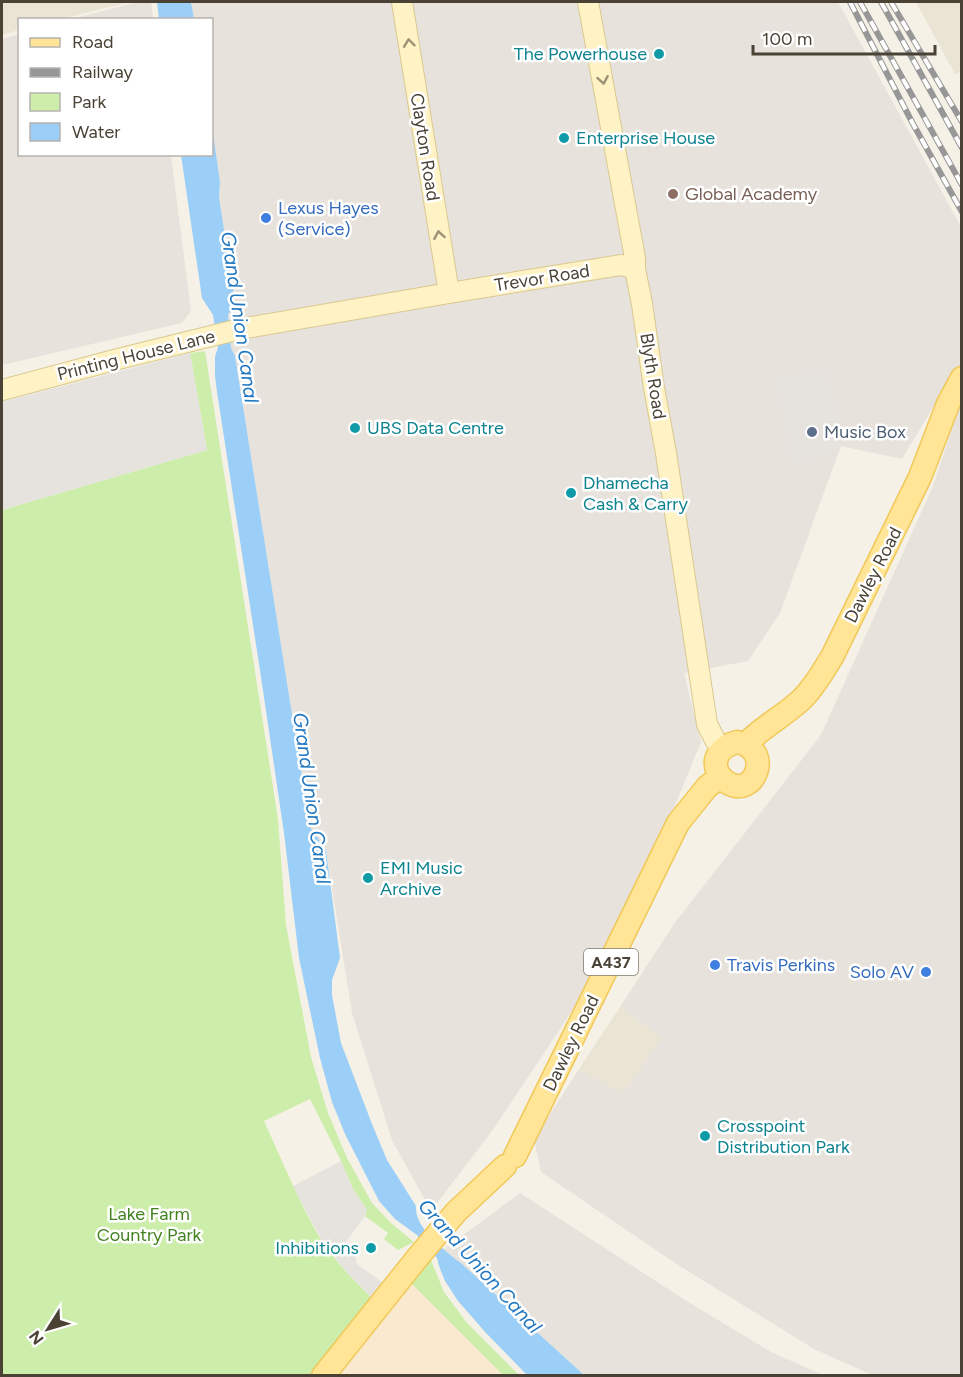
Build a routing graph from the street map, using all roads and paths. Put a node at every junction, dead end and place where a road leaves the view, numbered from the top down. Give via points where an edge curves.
1 (402, 2) edge
2 (588, 2) edge
3 (635, 269) junction
4 (449, 293) junction
5 (962, 378) edge
6 (2, 390) edge
7 (746, 744) junction
8 (721, 749) junction
9 (720, 777) junction
10 (323, 1376) edge

4 -> 1 street, Clayton Road
2 -> 3 street, Blyth Road
3 - 4 street, Trevor Road via 621,265
3 - 8 street, Blyth Road via 707,724
4 - 6 street, Printing House Lane via 240,329
5 - 7 main road, Dawley Road via 915,488 832,657 802,699
7 - 8 main road via 737,742
7 - 9 main road via 757,758 753,778 740,786
8 - 9 main road via 716,760
9 - 10 main road, Dawley Road / A437 via 678,823 510,1161 440,1230

